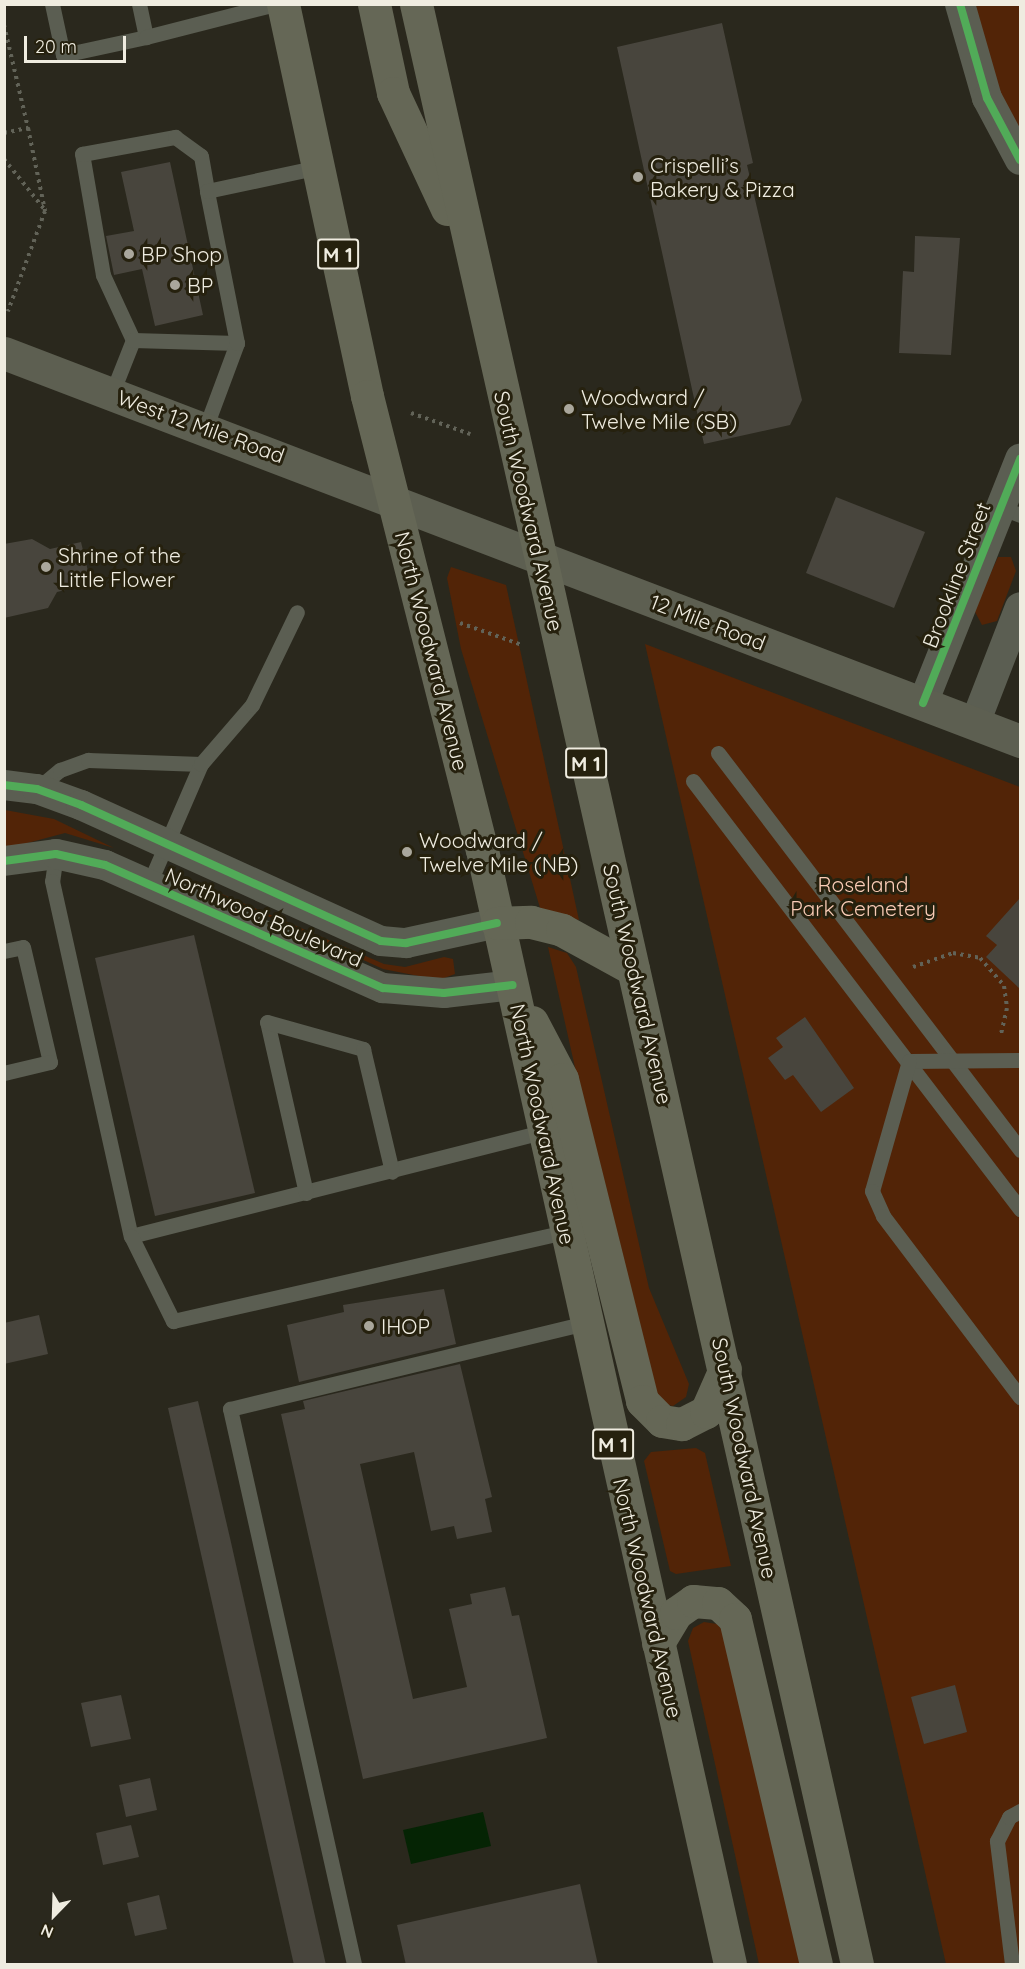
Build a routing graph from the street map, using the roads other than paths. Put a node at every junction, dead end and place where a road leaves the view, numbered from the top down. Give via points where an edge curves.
1 (52, 4) edge
2 (139, 4) edge
3 (275, 4) edge
4 (284, 4) edge
5 (374, 4) edge
6 (416, 4) edge
7 (960, 4) edge
8 (146, 38) junction
9 (1020, 160) edge
10 (319, 167) junction
11 (207, 191) junction
12 (476, 270) junction
13 (133, 340) junction
14 (237, 344) junction
15 (4, 353) edge
16 (112, 393) junction
17 (205, 429) junction
18 (1020, 459) edge
19 (396, 502) junction
20 (1011, 511) edge
21 (539, 556) junction
22 (1020, 607) edge
23 (297, 612) dead end
24 (923, 703) junction
25 (975, 723) junction
26 (1020, 741) edge
27 (718, 753) dead end
28 (201, 764) junction
29 (693, 782) dead end
30 (4, 785) edge
31 (37, 789) junction
32 (170, 845) junction
33 (56, 854) junction
34 (4, 861) edge
35 (149, 884) junction
36 (497, 924) junction
37 (4, 951) edge
38 (633, 969) junction
39 (513, 986) junction
40 (952, 1058) junction
41 (1020, 1060) edge
42 (909, 1061) junction
43 (4, 1072) edge
44 (543, 1132) junction
45 (1020, 1150) edge
46 (392, 1172) junction
47 (306, 1193) junction
48 (1020, 1209) edge
49 (566, 1232) junction
50 (131, 1236) junction
51 (586, 1323) junction
52 (725, 1369) junction
53 (1020, 1397) edge
54 (658, 1643) junction
55 (1020, 1811) edge
56 (354, 1965) edge
57 (730, 1965) edge
58 (816, 1965) edge
59 (857, 1965) edge
60 (1012, 1965) edge

1 - 8 lane via 63,55
2 - 8 lane
3 - 8 lane
4 - 10 main road, North Woodward Avenue / M 1
5 - 12 main road via 393,93
6 - 12 main road, South Woodward Avenue / M 1
7 - 9 street via 987,98
10 - 11 lane
10 - 19 main road, North Woodward Avenue / M 1
11 - 13 lane via 201,156 175,137 82,154 103,275
11 - 14 lane
12 - 21 main road, South Woodward Avenue / M 1
13 - 14 lane
13 - 16 lane
14 - 17 lane
15 - 16 main road, West 12 Mile Road
16 - 17 main road, West 12 Mile Road
17 - 19 main road, West 12 Mile Road
18 - 20 street, Brookline Street
19 - 21 main road, 12 Mile Road
19 - 36 main road, North Woodward Avenue / M 1
20 - 24 street, Brookline Street
21 - 24 main road, 12 Mile Road
21 - 38 main road, South Woodward Avenue / M 1
22 - 25 street
23 - 28 lane via 252,705
24 - 25 main road, 12 Mile Road
25 - 26 main road, 12 Mile Road
27 - 40 lane
28 - 31 lane via 88,760 60,770
28 - 32 lane
29 - 42 lane
30 - 31 street, Northwood Boulevard
31 - 32 street, Northwood Boulevard
32 - 35 lane
32 - 36 street, Northwood Boulevard via 381,941 406,943
33 - 34 street, Northwood Boulevard
33 - 35 street, Northwood Boulevard via 105,865
33 - 50 lane via 52,881
35 - 39 street, Northwood Boulevard via 383,988 444,993
36 - 38 main road via 531,922 562,930
36 - 39 main road, North Woodward Avenue / M 1
37 - 43 lane via 24,947 50,1062
38 - 52 main road, South Woodward Avenue / M 1
39 - 44 main road, North Woodward Avenue / M 1
39 - 52 main road via 562,1079 642,1401 662,1421 682,1424 706,1412
40 - 41 lane
40 - 42 lane
40 - 45 lane
42 - 48 lane
42 - 53 lane via 872,1191 883,1216
44 - 46 lane
44 - 49 main road, North Woodward Avenue / M 1
46 - 47 lane
46 - 47 lane via 363,1048 267,1022
47 - 50 lane
49 - 50 lane via 173,1321
49 - 51 main road, North Woodward Avenue / M 1
51 - 54 main road, North Woodward Avenue / M 1
51 - 56 lane via 230,1409
52 - 59 main road, South Woodward Avenue / M 1
54 - 57 main road, North Woodward Avenue / M 1
54 - 58 main road via 676,1613 693,1601 718,1603 735,1619
55 - 60 lane via 1009,1817 997,1841

